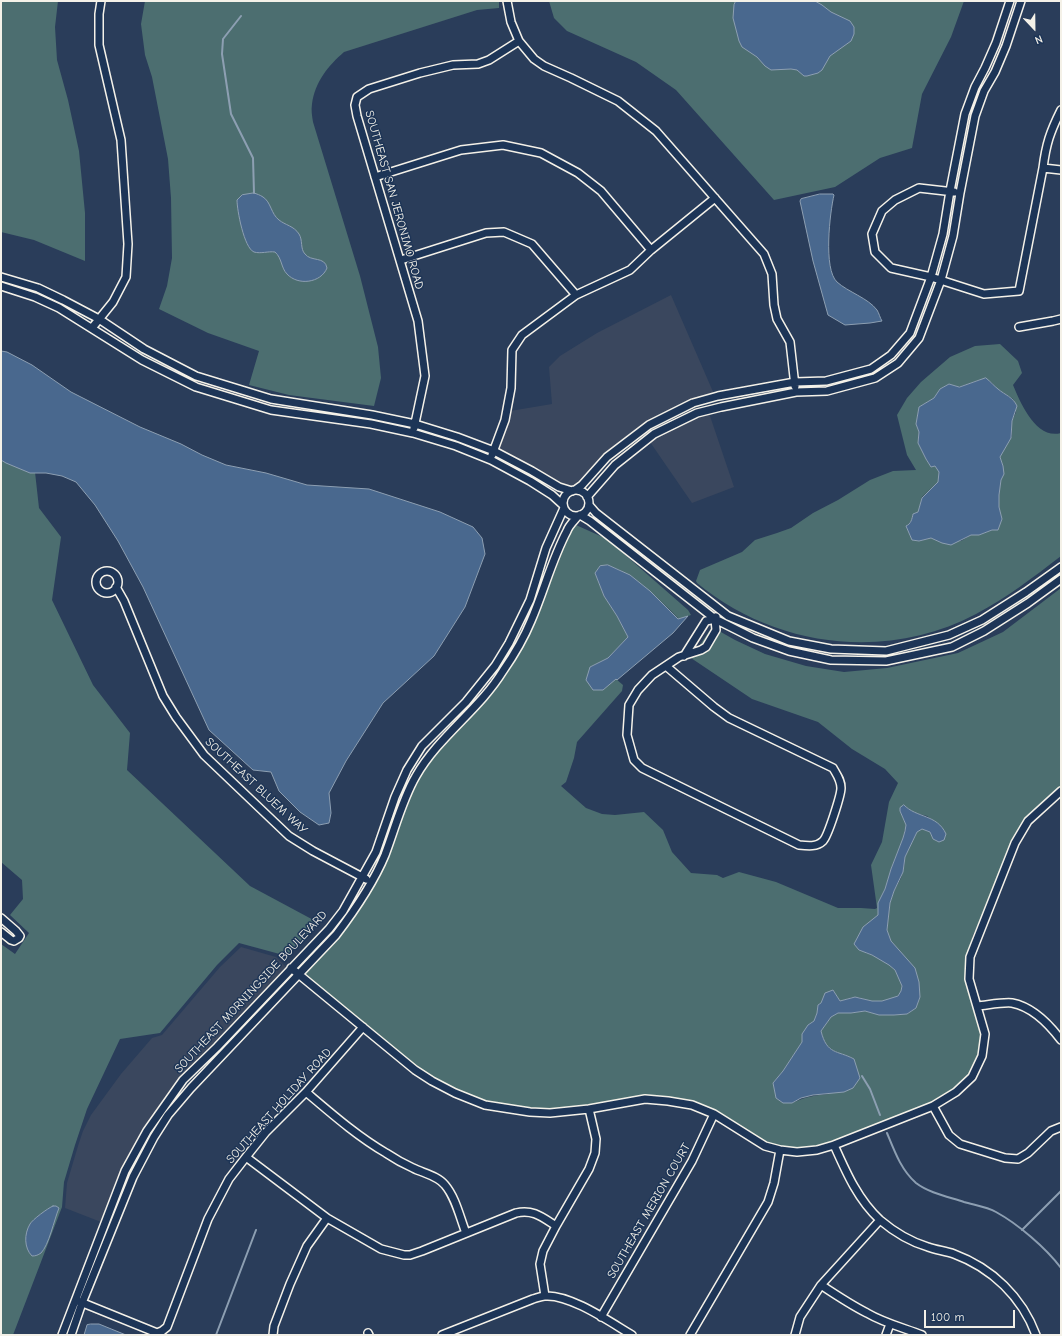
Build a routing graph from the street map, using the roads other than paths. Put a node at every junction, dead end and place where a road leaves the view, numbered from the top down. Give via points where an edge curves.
1 (101, 1) edge
2 (507, 1) edge
3 (1010, 1) edge
4 (1021, 1) edge
5 (519, 41) junction
6 (996, 43) junction
7 (1006, 46) junction
8 (1061, 110) edge
9 (965, 114) junction
10 (975, 116) junction
11 (1043, 168) junction
12 (1061, 170) edge
13 (375, 177) junction
14 (950, 191) junction
15 (960, 193) junction
16 (715, 198) junction
17 (651, 250) junction
18 (401, 260) junction
19 (1, 277) edge
20 (931, 277) junction
21 (941, 280) junction
22 (1, 286) edge
23 (576, 295) junction
24 (99, 319) junction
25 (1061, 319) edge
26 (1019, 327) dead end
27 (92, 328) junction
28 (871, 369) junction
29 (875, 378) junction
30 (795, 382) junction
31 (796, 392) junction
32 (710, 399) junction
33 (712, 409) junction
34 (660, 420) junction
35 (415, 424) junction
36 (661, 431) junction
37 (413, 433) junction
38 (494, 451) junction
39 (609, 456) junction
40 (491, 460) junction
41 (617, 463) junction
42 (574, 491) junction
43 (587, 497) junction
44 (589, 505) junction
45 (563, 507) junction
46 (579, 516) junction
47 (1061, 567) edge
48 (1061, 579) edge
49 (116, 587) dead end
50 (530, 600) junction
51 (538, 603) junction
52 (720, 610) junction
53 (715, 619) junction
54 (684, 656) junction
55 (666, 666) junction
56 (477, 689) junction
57 (484, 696) junction
58 (404, 776) junction
59 (414, 781) junction
60 (1061, 791) edge
61 (362, 878) junction
62 (371, 882) junction
63 (1, 918) edge
64 (1, 932) edge
65 (292, 968) junction
66 (298, 974) junction
67 (978, 1006) junction
68 (363, 1027) junction
69 (1061, 1040) edge
70 (217, 1047) junction
71 (223, 1053) junction
72 (306, 1092) junction
73 (933, 1106) junction
74 (589, 1109) junction
75 (714, 1114) junction
76 (1061, 1127) edge
77 (147, 1131) junction
78 (154, 1137) junction
79 (834, 1145) junction
80 (780, 1150) junction
81 (246, 1157) junction
82 (327, 1218) junction
83 (106, 1219) junction
84 (880, 1220) junction
85 (114, 1223) junction
86 (556, 1226) junction
87 (466, 1233) junction
88 (821, 1285) junction
89 (545, 1296) junction
90 (75, 1300) junction
91 (82, 1303) junction
92 (601, 1317) junction
93 (890, 1324) junction
94 (163, 1333) edge
95 (62, 1335) edge
96 (71, 1335) edge
97 (273, 1335) edge
98 (442, 1335) edge
99 (632, 1335) edge
100 (690, 1335) edge
101 (795, 1335) edge
102 (886, 1335) edge
103 (922, 1335) edge
104 (1036, 1335) edge

1 - 24 street via 99,45 121,140 128,244 126,277 113,302
2 - 5 street via 511,22
3 - 6 street
4 - 7 street
5 - 13 street, SOUTHEAST SAN JERONIMO ROAD via 478,64 453,65 420,73 369,88 357,97 357,116
5 - 16 street via 534,59 544,66 618,101 656,131
6 - 7 street
6 - 9 street via 974,87
7 - 10 street
8 - 11 street via 1045,148
9 - 10 street
9 - 14 street
10 - 15 street
11 - 12 street
11 - 21 street via 1019,291 984,294
13 - 17 street via 461,150 503,145 541,153 578,173 601,191
13 - 18 street, SOUTHEAST SAN JERONIMO ROAD
14 - 15 street
14 - 20 street via 943,234
14 - 20 street via 919,188 895,200 882,211 872,234 875,252 891,268
15 - 21 street via 953,236
16 - 17 street
16 - 30 street via 764,254 772,274 774,305 778,319 790,342
17 - 23 street via 630,270
18 - 23 street via 486,233 504,232 532,244
18 - 35 street, SOUTHEAST SAN JERONIMO ROAD via 418,321 425,376
19 - 24 street via 38,288
20 - 21 street
20 - 28 street via 910,333 891,355
21 - 29 street via 919,338 898,363
22 - 27 street via 59,308
23 - 38 street via 522,335 512,350 511,388 505,420
24 - 27 street
24 - 35 street via 144,349 196,376 272,399
25 - 26 street
27 - 37 street via 142,360 196,387 271,410 371,424
28 - 29 street
28 - 30 street via 826,381
29 - 31 street via 827,391
30 - 31 street
30 - 32 street
31 - 33 street
32 - 33 street
32 - 34 street via 694,403
33 - 36 street via 697,413
34 - 36 street
34 - 39 street via 649,425
35 - 37 street, SOUTHEAST SAN JERONIMO ROAD
35 - 38 street
36 - 41 street
37 - 40 street
38 - 40 street
38 - 42 street via 559,487
39 - 41 street
39 - 42 street
40 - 45 street via 552,494
41 - 43 street
42 - 43 street via 582,492
42 - 45 street via 565,496
43 - 44 street
44 - 46 street
44 - 52 street
45 - 46 street via 570,515
45 - 50 street, SOUTHEAST MORNINGSIDE BOULEVARD via 546,548
46 - 51 street, SOUTHEAST MORNINGSIDE BOULEVARD via 568,528 555,554
46 - 53 street via 590,521
47 - 52 street via 982,620 949,636 886,651 831,649 789,641 728,616
48 - 53 street via 990,627 952,647 886,661 831,660 789,651 752,638
49 - 61 street, SOUTHEAST BLUEM WAY via 163,696 204,755 289,836
50 - 51 street
50 - 56 street, SOUTHEAST MORNINGSIDE BOULEVARD via 509,643
51 - 57 street, SOUTHEAST MORNINGSIDE BOULEVARD via 503,673
52 - 53 street
53 - 54 street via 706,621
53 - 54 street via 716,630 706,647
54 - 55 street
55 - 55 street via 652,675 629,705 627,735 634,760 642,768 800,845 813,846 823,841 828,834 841,789 839,777 833,768 729,718
56 - 57 street
56 - 58 street, SOUTHEAST MORNINGSIDE BOULEVARD via 422,746
57 - 59 street, SOUTHEAST MORNINGSIDE BOULEVARD via 430,754
58 - 59 street
58 - 61 street, SOUTHEAST MORNINGSIDE BOULEVARD via 376,852
59 - 62 street, SOUTHEAST MORNINGSIDE BOULEVARD
60 - 67 street via 1028,822 1015,843 970,957 969,979
61 - 62 street, SOUTHEAST BLUEM WAY
61 - 65 street, SOUTHEAST MORNINGSIDE BOULEVARD via 343,910
62 - 66 street, SOUTHEAST MORNINGSIDE BOULEVARD via 336,935
63 - 64 street via 20,936 14,941
65 - 66 street
65 - 70 street, SOUTHEAST MORNINGSIDE BOULEVARD
66 - 68 street
66 - 71 street, SOUTHEAST MORNINGSIDE BOULEVARD
67 - 69 street via 1011,1003 1029,1008 1052,1028
67 - 73 street via 985,1034 982,1056 972,1077 956,1092
68 - 72 street, SOUTHEAST HOLIDAY ROAD
68 - 74 street via 432,1081 485,1105 550,1113
70 - 71 street
70 - 77 street, SOUTHEAST MORNINGSIDE BOULEVARD via 183,1080
71 - 78 street, SOUTHEAST MORNINGSIDE BOULEVARD via 177,1104
72 - 81 street, SOUTHEAST HOLIDAY ROAD via 266,1132
72 - 87 street via 360,1137 445,1184
73 - 76 street via 949,1135 960,1144 1005,1158 1018,1159 1051,1131
73 - 79 street
74 - 75 street via 645,1099 692,1105
74 - 86 street via 596,1139 595,1153 589,1169
75 - 80 street via 765,1146
75 - 92 street, SOUTHEAST MERION COURT via 692,1161
77 - 78 street
77 - 83 street, SOUTHEAST MORNINGSIDE BOULEVARD via 125,1171
78 - 85 street, SOUTHEAST MORNINGSIDE BOULEVARD via 133,1177
79 - 80 street via 796,1152
79 - 84 street via 860,1196
80 - 100 street via 768,1202
81 - 82 street
81 - 94 street, SOUTHEAST HOLIDAY ROAD via 229,1179 214,1207
82 - 87 street via 381,1249 404,1255 422,1251
82 - 97 street via 307,1246 290,1284
83 - 85 street
83 - 90 street, SOUTHEAST MORNINGSIDE BOULEVARD
84 - 88 street
84 - 104 street via 926,1247 954,1254 982,1267 1004,1285 1020,1303
85 - 91 street, SOUTHEAST MORNINGSIDE BOULEVARD
86 - 87 street via 539,1215 524,1211
86 - 89 street via 541,1257
88 - 93 street via 852,1305
88 - 101 street via 800,1317
89 - 92 street via 559,1297 575,1303
89 - 98 street
90 - 91 street
90 - 95 street, SOUTHEAST MORNINGSIDE BOULEVARD
91 - 94 street via 157,1333
91 - 96 street, SOUTHEAST MORNINGSIDE BOULEVARD
92 - 99 street
93 - 102 street
93 - 103 street

